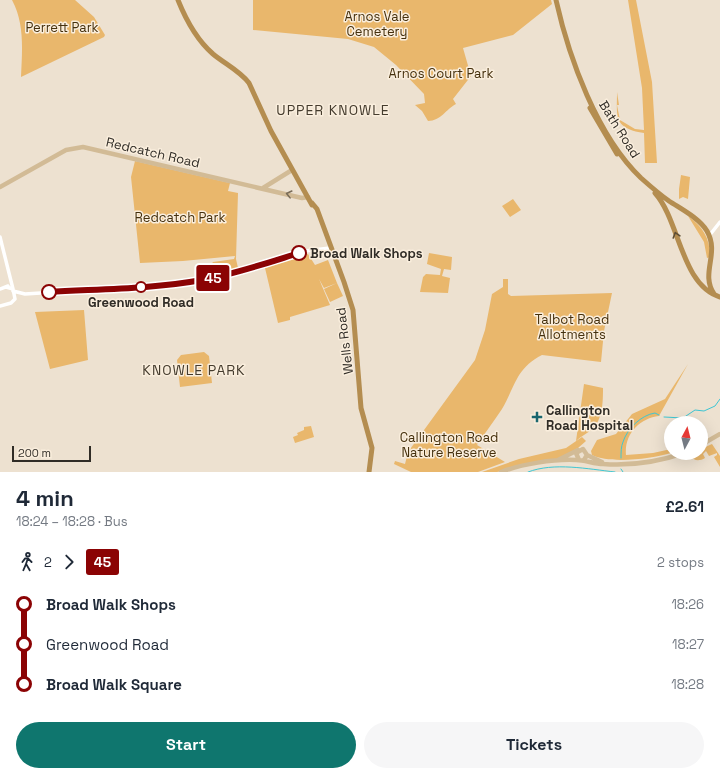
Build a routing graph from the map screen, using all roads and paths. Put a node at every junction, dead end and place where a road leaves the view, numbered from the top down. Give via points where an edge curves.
1 (178, 0) edge
2 (555, 0) edge
3 (292, 170) junction
4 (0, 187) edge
5 (267, 187) junction
6 (651, 188) junction
7 (308, 197) junction
8 (674, 204) junction
9 (669, 214) junction
10 (720, 222) edge
11 (703, 226) junction
12 (715, 227) junction
13 (709, 236) junction
14 (0, 237) edge
15 (330, 248) junction
16 (692, 270) junction
17 (709, 274) junction
18 (12, 283) junction
19 (6, 287) junction
20 (0, 289) edge
21 (13, 290) junction
22 (25, 294) junction
23 (714, 294) junction
24 (720, 297) edge
25 (16, 298) junction
26 (0, 306) edge
27 (720, 434) edge
28 (708, 440) edge
29 (579, 450) junction
30 (587, 455) junction
31 (581, 460) junction
32 (666, 460) edge
33 (553, 462) junction
34 (610, 464) junction
35 (369, 472) edge
36 (500, 472) edge

1 - 3 highway, Wells Road via 191,26 205,45 248,82
2 - 6 highway, Bath Road via 590,102 622,156
3 - 5 main road
3 - 7 highway, Wells Road
4 - 5 main road, Redcatch Road via 66,150 82,147
7 -> 5 main road, Redcatch Road via 302,198
6 - 8 highway, Bath Road
6 - 9 highway
7 - 15 highway, Wells Road
8 - 9 highway via 669,205
8 - 11 highway, Bath Road
16 -> 9 highway via 680,248
10 - 12 street
11 - 12 street
11 - 13 highway
12 - 13 street
13 - 17 highway via 712,247
14 - 18 street
15 - 22 street via 305,251 239,272 189,282
15 - 35 highway, Wells Road via 352,310 362,408 372,448
16 - 17 highway via 702,279 706,279
16 - 23 highway via 708,292
17 - 23 highway via 708,284
18 - 19 street
18 - 21 street
19 - 20 street
19 - 21 street
21 - 22 street
21 - 25 street
22 - 25 street
23 - 24 highway
25 - 26 street via 11,303
27 - 28 main road
29 - 30 main road via 584,450
29 - 31 main road via 576,455
29 - 33 main road
30 - 31 main road
30 - 34 main road
31 - 33 main road
31 - 34 main road
32 - 34 main road
33 - 36 main road

